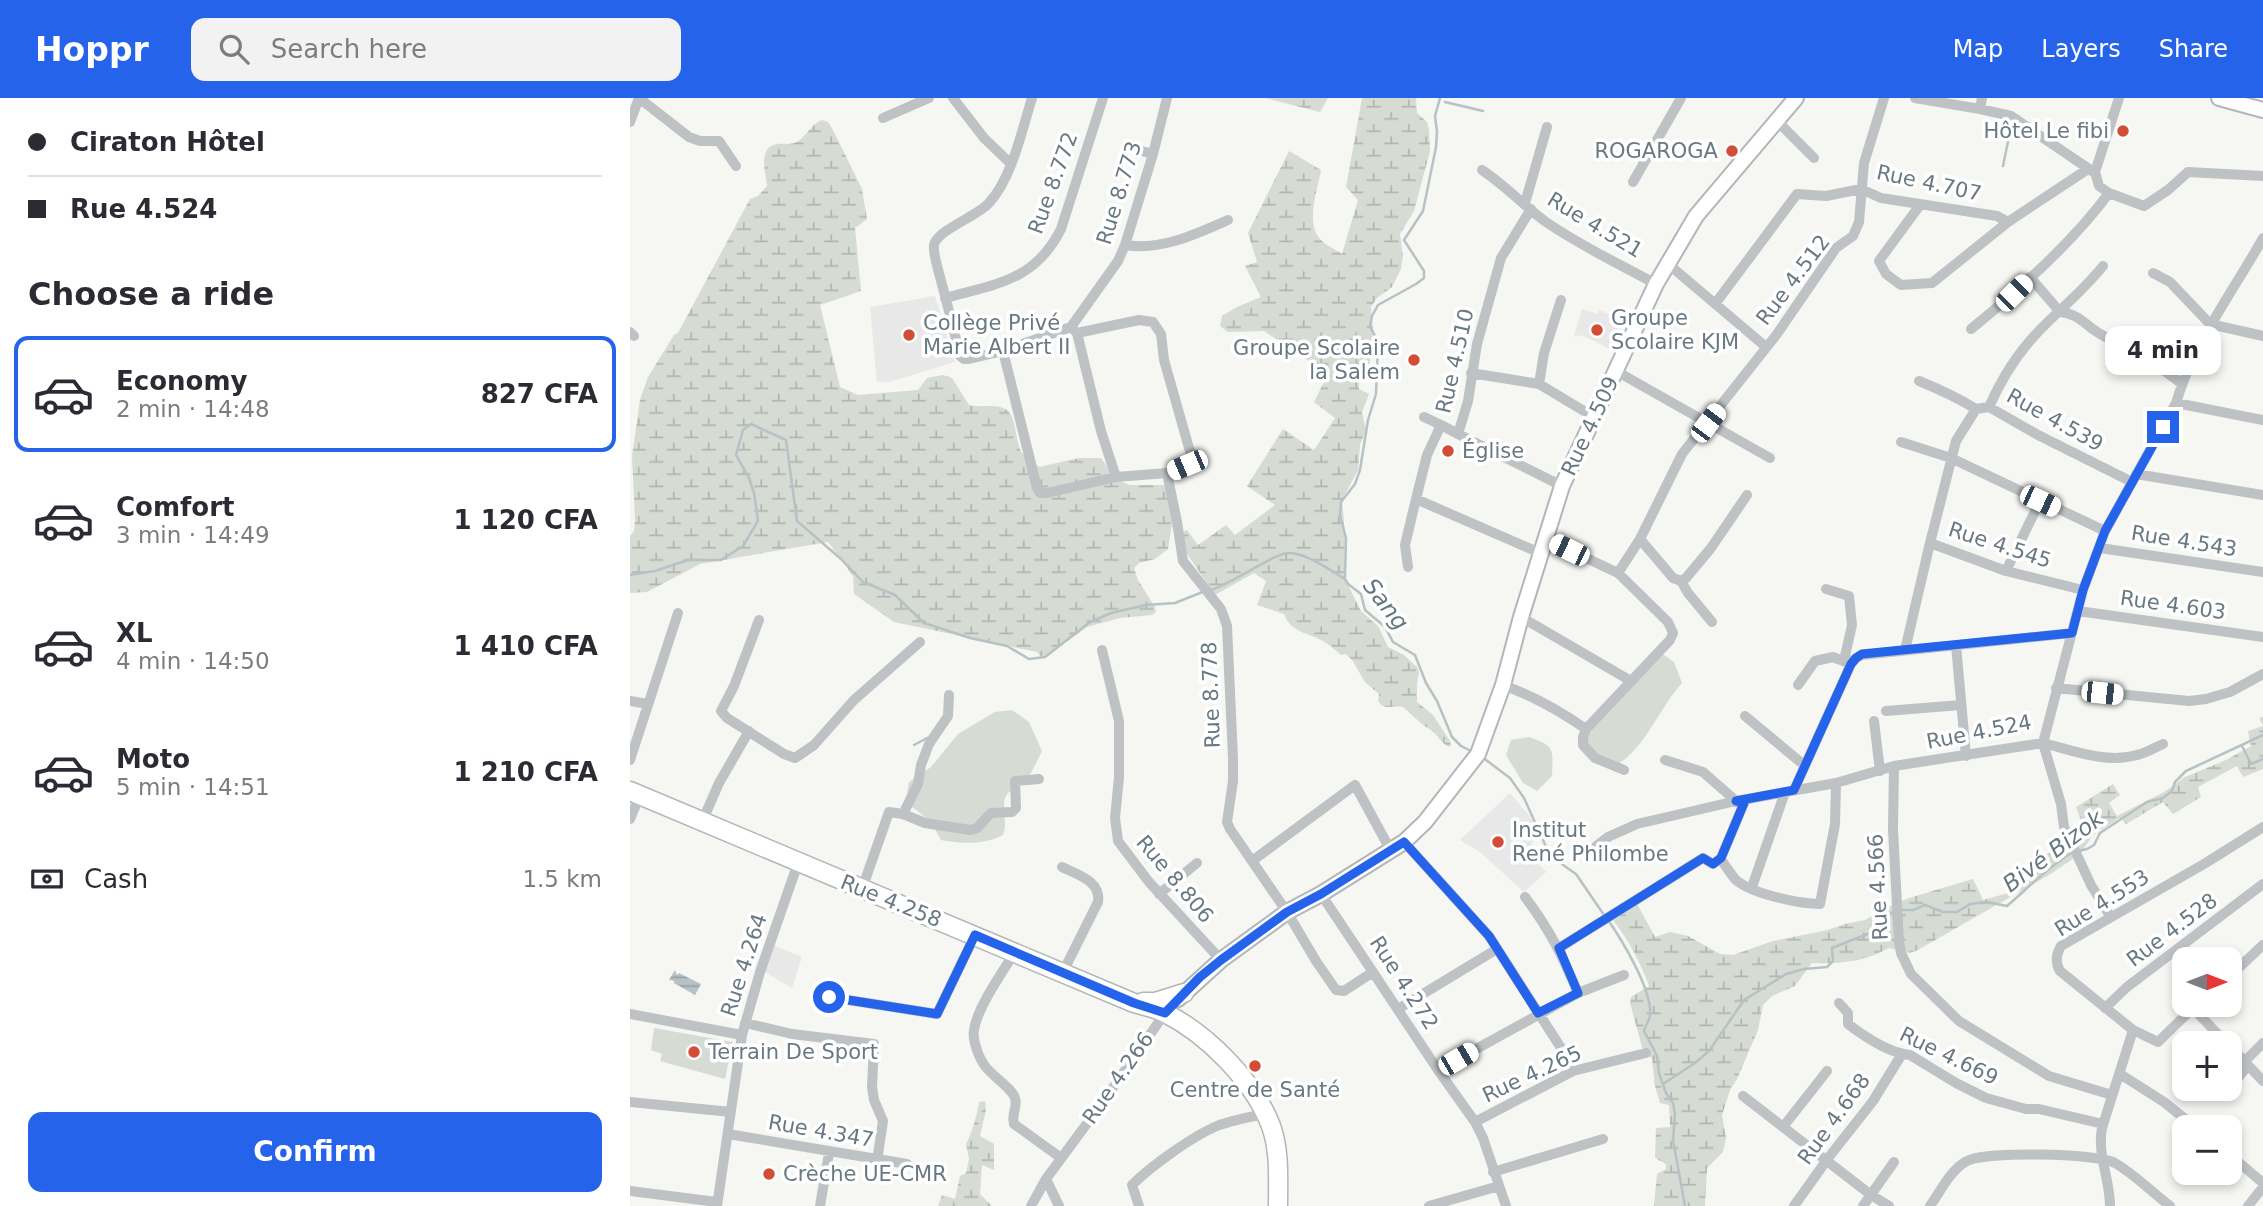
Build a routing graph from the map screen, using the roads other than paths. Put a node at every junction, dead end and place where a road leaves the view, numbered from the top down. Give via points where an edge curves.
1 (929, 98) edge
2 (953, 98) edge
3 (1032, 98) edge
4 (1103, 98) edge
5 (1167, 98) edge
6 (1681, 98) edge
7 (1796, 98) edge
8 (1884, 98) edge
9 (1914, 98) edge
10 (2119, 98) edge
11 (2219, 98) edge
12 (1981, 103) edge
13 (2263, 110) edge
14 (883, 118) dead end
15 (1776, 120) junction
16 (630, 122) edge
17 (1547, 127) dead end
18 (1129, 148) dead end
19 (1153, 154) junction
20 (1814, 159) dead end
21 (1010, 163) junction
22 (736, 166) dead end
23 (1482, 170) dead end
24 (2091, 170) junction
25 (2263, 176) edge
26 (1633, 182) dead end
27 (1861, 189) junction
28 (2109, 193) junction
29 (1920, 205) junction
30 (1528, 206) junction
31 (1228, 220) dead end
32 (2008, 222) junction
33 (2263, 238) edge
34 (1125, 245) junction
35 (2259, 252) edge
36 (1667, 263) junction
37 (2103, 266) dead end
38 (2153, 273) dead end
39 (2029, 277) junction
40 (1657, 284) junction
41 (945, 298) junction
42 (1561, 300) dead end
43 (1716, 304) junction
44 (2060, 312) junction
45 (2210, 324) junction
46 (1971, 329) dead end
47 (1074, 330) junction
48 (2263, 336) edge
49 (1766, 347) junction
50 (1003, 351) junction
51 (1616, 371) junction
52 (1471, 373) junction
53 (1919, 381) dead end
54 (1539, 384) junction
55 (2182, 384) junction
56 (2176, 403) junction
57 (1989, 407) junction
58 (1976, 409) junction
59 (1424, 417) dead end
60 (1594, 417) junction
61 (2263, 420) edge
62 (1708, 423) junction
63 (1441, 425) junction
64 (1458, 434) junction
65 (1902, 442) dead end
66 (1770, 458) dead end
67 (1951, 458) junction
68 (1167, 473) junction
69 (1116, 477) junction
70 (2134, 478) junction
71 (1562, 486) junction
72 (1747, 495) dead end
73 (2263, 495) edge
74 (1416, 499) junction
75 (2040, 501) junction
76 (2105, 531) junction
77 (1544, 538) junction
78 (1640, 539) junction
79 (1930, 543) junction
80 (2099, 548) junction
81 (1540, 553) junction
82 (1408, 567) dead end
83 (2006, 571) junction
84 (2263, 572) edge
85 (1618, 573) junction
86 (1681, 581) junction
87 (1826, 589) dead end
88 (2083, 590) junction
89 (2078, 611) junction
90 (678, 613) dead end
91 (1521, 617) junction
92 (759, 620) dead end
93 (1712, 622) dead end
94 (2072, 633) junction
95 (2263, 637) edge
96 (920, 642) dead end
97 (1956, 645) junction
98 (1101, 650) dead end
99 (1905, 650) junction
100 (1851, 664) junction
101 (2263, 674) edge
102 (1631, 681) junction
103 (1798, 684) dead end
104 (1503, 685) junction
105 (2056, 688) junction
106 (949, 695) dead end
107 (630, 701) edge
108 (648, 704) junction
109 (1961, 705) junction
110 (1885, 711) dead end
111 (1745, 716) dead end
112 (1874, 721) dead end
113 (1586, 729) junction
114 (749, 731) junction
115 (2043, 743) junction
116 (2163, 744) dead end
117 (1478, 754) joint
118 (1966, 756) junction
119 (630, 760) edge
120 (1665, 760) dead end
121 (1804, 765) junction
122 (1894, 766) junction
123 (1624, 770) dead end
124 (1880, 771) junction
125 (1039, 779) dead end
126 (1836, 783) junction
127 (1790, 791) junction
128 (635, 793) edge
129 (1736, 801) junction
130 (903, 814) junction
131 (630, 819) edge
132 (702, 822) junction
133 (2263, 827) edge
134 (1404, 842) junction
135 (1594, 848) dead end
136 (1391, 851) junction
137 (1721, 858) junction
138 (1252, 860) junction
139 (798, 863) junction
140 (1197, 863) dead end
141 (1062, 867) dead end
142 (2263, 884) edge
143 (1752, 887) junction
144 (862, 889) junction
145 (1159, 894) junction
146 (1321, 894) junction
147 (1525, 897) dead end
148 (1287, 912) junction
149 (2110, 916) junction
150 (975, 935) junction
151 (2263, 945) edge
152 (1497, 948) junction
153 (1559, 948) junction
154 (1015, 952) junction
155 (1221, 960) junction
156 (2242, 964) edge
157 (1063, 972) junction
158 (1373, 972) junction
159 (1624, 975) dead end
160 (1184, 993) junction
161 (1578, 993) junction
162 (829, 997) dead end
163 (1134, 1003) junction
164 (1839, 1003) dead end
165 (2105, 1008) junction
166 (1398, 1009) junction
167 (1165, 1013) junction
168 (1538, 1013) junction
169 (630, 1014) edge
170 (2184, 1017) edge
171 (2204, 1017) edge
172 (745, 1023) junction
173 (1191, 1030) junction
174 (2133, 1030) junction
175 (2216, 1031) edge
176 (742, 1035) junction
177 (2263, 1043) edge
178 (1646, 1053) dead end
179 (1902, 1054) junction
180 (2244, 1062) junction
181 (1438, 1070) junction
182 (1573, 1071) junction
183 (1827, 1071) dead end
184 (2242, 1074) edge
185 (2122, 1075) junction
186 (2263, 1081) edge
187 (2112, 1095) junction
188 (1743, 1096) dead end
189 (630, 1102) edge
190 (731, 1112) junction
191 (1265, 1114) junction
192 (2180, 1115) edge
193 (1475, 1122) junction
194 (2103, 1124) junction
195 (1783, 1127) junction
196 (728, 1134) junction
197 (1603, 1139) dead end
198 (829, 1153) junction
199 (1061, 1158) junction
200 (2101, 1159) junction
201 (877, 1160) junction
202 (1827, 1160) junction
203 (1894, 1163) dead end
204 (907, 1164) dead end
205 (2242, 1166) edge
206 (1493, 1172) junction
207 (1046, 1179) junction
208 (2263, 1185) edge
209 (1499, 1186) junction
210 (630, 1191) edge
211 (1871, 1195) junction
212 (717, 1204) edge
213 (820, 1206) edge
214 (1031, 1206) edge
215 (1059, 1206) edge
216 (1139, 1206) edge
217 (1278, 1206) edge
218 (1429, 1206) edge
219 (1506, 1206) edge
220 (1794, 1206) edge
221 (1863, 1206) edge
222 (1889, 1206) edge
223 (1930, 1206) edge
224 (2110, 1206) edge
225 (2170, 1206) edge
226 (2248, 1206) edge

1 - 14 street
2 - 21 street
3 - 21 street
4 - 41 street, Rue 8.772 via 1052,247 1016,277
5 - 19 street, Rue 8.773
6 - 26 street
7 - 15 street, Rue 4.509
8 - 27 street, Rue 4.512
9 - 12 street
10 - 24 street
11 - 13 street
12 - 24 street via 2011,116
15 - 20 street
15 - 36 street, Rue 4.509 via 1696,216
16 - 22 street via 639,98 689,137 719,141
17 - 30 street, Rue 4.510
18 - 19 street
19 - 34 street, Rue 8.773
21 - 41 street via 988,205 942,233 934,246
23 - 30 street, Rue 4.521
24 - 28 street via 2099,186
24 - 32 street
25 - 28 street via 2188,172 2144,206
27 - 29 street, Rue 4.707
27 - 43 street, Rue 4.707 via 1794,196
27 - 49 street, Rue 4.512 via 1859,222 1853,236 1836,248
28 - 39 street via 2090,219
29 - 32 street, Rue 4.707 via 1997,216
29 - 32 street via 1879,261 1886,274 1901,285 1933,283
30 - 40 street, Rue 4.521 via 1561,231
30 - 52 street, Rue 4.510 via 1501,258
31 - 34 street via 1163,244
33 - 35 street, Rue 4.524
34 - 47 street, Rue 8.773
35 - 45 street, Rue 4.524
36 - 40 street, Rue 4.509
36 - 43 street
37 - 44 street
38 - 45 street via 2170,282
39 - 44 street
39 - 46 street
40 - 51 street, Rue 4.509
41 - 50 street via 960,356 969,359
42 - 54 street
43 - 49 street
44 - 55 street via 2081,319
44 - 57 street, Rue 4.539 via 2014,361
45 - 48 street
45 - 55 street, Rue 4.524
47 - 50 street
47 - 68 street via 1139,320 1158,326 1191,455 1187,465
47 - 69 street
49 - 62 street, Rue 4.512
50 - 69 street via 1040,493
51 - 60 street, Rue 4.509
51 - 62 street
52 - 54 street
52 - 64 street, Rue 4.510
53 - 58 street
54 - 60 street
55 - 56 street, Rue 4.524
56 - 61 street
56 - 70 street, Rue 4.524
57 - 58 street
57 - 70 street, Rue 4.539 via 2038,435
58 - 67 street via 1956,440
59 - 63 street
60 - 71 street, Rue 4.509
62 - 66 street
62 - 78 street, Rue 4.512 via 1682,454
63 - 64 street, Rue 4.510
63 - 74 street, Rue 4.510 via 1427,455
64 - 71 street
65 - 67 street
67 - 75 street
67 - 79 street
68 - 69 street
68 - 138 street, Rue 8.778 via 1183,561 1221,609 1228,631 1233,781 1227,822
70 - 73 street, Rue 4.539
70 - 76 street, Rue 4.524
71 - 77 street, Rue 4.509
72 - 86 street via 1711,548
74 - 81 street
74 - 82 street, Rue 4.510 via 1405,545
75 - 76 street
75 - 83 street
76 - 80 street, Rue 4.524
77 - 81 street, Rue 4.509
77 - 85 street
78 - 85 street, Rue 4.512
78 - 86 street
79 - 83 street, Rue 4.545
79 - 99 street, Rue 4.545
80 - 84 street, Rue 4.543
80 - 88 street, Rue 4.524
81 - 91 street, Rue 4.509
83 - 88 street, Rue 4.545
85 - 102 street via 1668,622 1673,633
86 - 93 street
87 - 100 street via 1849,596 1852,625 1845,656
88 - 89 street, Rue 4.524
89 - 94 street, Rue 4.524
89 - 95 street, Rue 4.603
90 - 108 street
91 - 102 street
91 - 104 street, Rue 4.509
92 - 114 street via 721,711
94 - 97 street
94 - 105 street, Rue 4.524
96 - 114 street via 795,758
97 - 99 street
97 - 109 street
98 - 145 street, Rue 8.806 via 1119,721 1116,834
99 - 100 street via 1862,654
100 - 103 street via 1833,657 1815,661
100 - 121 street
101 - 105 street via 2230,692 2189,701
102 - 113 street
104 - 113 street
104 - 117 street, Rue 4.509
105 - 115 street, Rue 4.524
106 - 130 street via 948,716 929,744 918,784
107 - 108 street
108 - 119 street
109 - 110 street
109 - 118 street
111 - 121 street
112 - 124 street
113 - 123 street via 1583,745 1595,758
114 - 132 street
115 - 116 street via 2119,758
115 - 118 street, Rue 4.524
115 - 149 street via 2064,827
117 - 134 street, Rue 4.266
118 - 122 street, Rue 4.524
120 - 129 street via 1703,772
121 - 127 street
122 - 124 street, Rue 4.524
122 - 187 street, Rue 4.566 via 1899,942 1911,974 1959,1021 2034,1068 2060,1081
124 - 126 street, Rue 4.524
125 - 130 street via 1015,781 1016,808 991,813 970,830 925,823
126 - 127 street, Rue 4.524
126 - 143 street via 1835,824 1820,904 1782,900
127 - 129 street, Rue 4.524
127 - 143 street
128 - 131 street
128 - 132 highway, Rue 4.258
129 - 135 street, Rue 4.524 via 1632,825
129 - 137 street via 1744,803
130 - 144 street via 889,812
132 - 139 highway, Rue 4.258
133 - 149 street, Rue 4.553
134 - 136 street, Rue 4.266
134 - 152 street
136 - 138 street via 1355,785
136 - 146 street, Rue 4.266
137 - 143 street via 1735,880
137 - 153 street via 1713,864 1703,858
138 - 148 street, Rue 8.778
139 - 144 highway, Rue 4.258
139 - 172 street, Rue 4.264
140 - 145 street
141 - 157 street via 1095,886 1099,895
142 - 165 street, Rue 4.528
144 - 150 highway, Rue 4.258
145 - 155 street, Rue 8.806
146 - 148 street, Rue 4.266
146 - 158 street, Rue 4.272
147 - 153 street
148 - 155 street, Rue 4.266
148 - 158 street, Rue 8.778 via 1336,990 1344,991
149 - 165 street, Rue 4.553 via 2061,946 2056,964
150 - 154 highway, Rue 4.258
150 - 162 street via 937,1014
151 - 156 street
152 - 166 street
152 - 168 street
153 - 161 street
154 - 157 highway, Rue 4.258
154 - 199 street via 993,986 974,1035 983,1063 1014,1096 1014,1124
155 - 160 street, Rue 4.266
157 - 163 highway, Rue 4.258
158 - 166 street, Rue 4.272
159 - 161 street
160 - 163 highway
160 - 167 street, Rue 4.266
160 - 173 highway via 1179,1011
161 - 168 street
163 - 167 highway, Rue 4.258
164 - 179 street, Rue 4.669 via 1848,1013 1848,1024
165 - 174 street, Rue 4.553
166 - 181 street, Rue 4.272
167 - 173 highway, Rue 4.258
167 - 199 street, Rue 4.266
168 - 181 street
168 - 182 street
169 - 176 street
170 - 174 street via 2158,1042
171 - 175 street
172 - 176 street, Rue 4.264
172 - 201 street via 874,1044 872,1087 883,1121
173 - 191 highway, Rue 4.258 via 1228,1062
174 - 185 street
176 - 190 street, Rue 4.264
177 - 180 street
178 - 182 street, Rue 4.265
179 - 194 street, Rue 4.669 via 1986,1098
179 - 202 street, Rue 4.668 via 1874,1101
180 - 184 street
180 - 186 street
181 - 193 street, Rue 4.272
182 - 193 street, Rue 4.265
183 - 195 street
185 - 187 street
185 - 192 street
187 - 194 street
188 - 195 street
189 - 190 street
190 - 196 street, Rue 4.264
191 - 216 street via 1196,1137 1132,1185
191 - 217 highway, Rue 4.258 via 1278,1163
193 - 206 street, Rue 4.272
194 - 200 street
195 - 202 street
196 - 198 street, Rue 4.347
196 - 212 street, Rue 4.264
197 - 206 street
198 - 201 street, Rue 4.347
198 - 213 street
199 - 207 street, Rue 4.266
200 - 223 street via 2082,1155 1972,1158 1954,1172
200 - 224 street
200 - 225 street via 2115,1163
201 - 204 street, Rue 4.347
202 - 211 street
202 - 220 street, Rue 4.668
203 - 211 street
205 - 208 street
206 - 209 street, Rue 4.272
207 - 214 street, Rue 4.266
207 - 215 street
208 - 226 street
209 - 218 street
209 - 219 street, Rue 4.272
210 - 212 street
211 - 221 street
211 - 222 street

